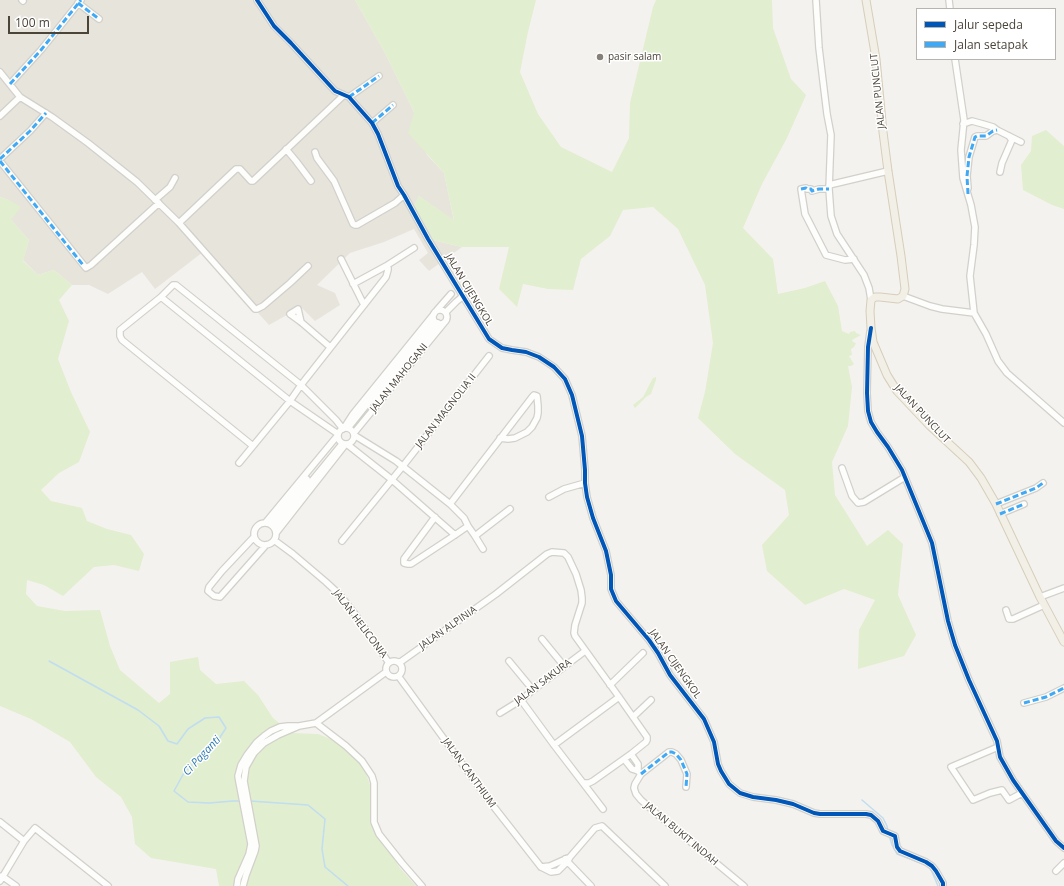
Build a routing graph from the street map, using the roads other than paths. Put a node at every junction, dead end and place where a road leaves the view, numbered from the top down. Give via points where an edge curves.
1 (257, 0) edge
2 (816, 0) edge
3 (866, 0) edge
4 (79, 2) edge
5 (99, 19) dead end
6 (955, 60) edge
7 (0, 72) edge
8 (379, 76) dead end
9 (10, 84) junction
10 (347, 96) junction
11 (20, 97) junction
12 (393, 105) dead end
13 (46, 113) junction
14 (0, 116) edge
15 (372, 123) junction
16 (963, 124) junction
17 (997, 130) junction
18 (1009, 136) junction
19 (1021, 142) dead end
20 (286, 149) junction
21 (315, 152) dead end
22 (0, 160) edge
23 (888, 171) junction
24 (1000, 172) dead end
25 (175, 178) dead end
26 (310, 181) dead end
27 (829, 187) junction
28 (968, 194) junction
29 (404, 195) junction
30 (157, 202) junction
31 (179, 223) junction
32 (414, 248) dead end
33 (854, 259) junction
34 (341, 260) dead end
35 (308, 266) dead end
36 (386, 266) junction
37 (353, 284) junction
38 (451, 294) dead end
39 (463, 296) junction
40 (903, 296) junction
41 (161, 297) junction
42 (871, 300) junction
43 (364, 305) junction
44 (436, 312) junction
45 (446, 312) junction
46 (974, 312) junction
47 (301, 322) dead end
48 (439, 322) junction
49 (871, 328) junction
50 (330, 347) junction
51 (489, 356) dead end
52 (301, 385) junction
53 (290, 401) junction
54 (1064, 423) edge
55 (349, 430) junction
56 (500, 438) junction
57 (341, 440) junction
58 (253, 446) junction
59 (239, 463) dead end
60 (403, 466) junction
61 (842, 468) dead end
62 (905, 477) junction
63 (391, 479) junction
64 (585, 483) junction
65 (1043, 483) dead end
66 (549, 497) dead end
67 (450, 504) junction
68 (996, 504) junction
69 (1024, 504) dead end
70 (510, 509) dead end
71 (1000, 514) junction
72 (435, 517) junction
73 (272, 526) junction
74 (468, 526) junction
75 (455, 535) junction
76 (254, 536) junction
77 (476, 536) junction
78 (274, 540) junction
79 (342, 540) dead end
80 (266, 545) junction
81 (483, 549) dead end
82 (1064, 588) edge
83 (1040, 598) junction
84 (1044, 605) junction
85 (1006, 610) dead end
86 (542, 639) dead end
87 (1064, 642) edge
88 (585, 651) junction
89 (643, 653) dead end
90 (509, 661) dead end
91 (389, 663) junction
92 (399, 663) junction
93 (564, 666) junction
94 (386, 672) junction
95 (399, 677) junction
96 (610, 685) junction
97 (1064, 688) edge
98 (533, 690) junction
99 (619, 697) junction
100 (521, 700) junction
101 (651, 700) dead end
102 (1024, 703) dead end
103 (500, 713) dead end
104 (633, 717) junction
105 (316, 723) junction
106 (554, 745) junction
107 (998, 747) junction
108 (631, 754) junction
109 (624, 759) junction
110 (639, 772) junction
111 (584, 783) junction
112 (686, 787) dead end
113 (1022, 793) junction
114 (603, 809) dead end
115 (0, 822) edge
116 (252, 836) junction
117 (24, 841) junction
118 (1064, 848) edge
119 (567, 859) junction
120 (1064, 862) edge
121 (1056, 871) dead end
122 (1, 878) edge
123 (100, 884) edge
124 (16, 886) edge
125 (108, 886) edge
126 (237, 886) edge
127 (243, 886) edge
128 (422, 886) edge
129 (592, 886) edge
130 (664, 886) edge
131 (744, 886) edge
132 (943, 886) edge

1 - 10 street, JALAN CIJENGKOL via 274,26 335,91
2 - 27 street via 819,48 831,135
3 - 23 main road, JALAN PUNCLUT via 876,59
4 - 5 street
4 - 9 street
6 - 16 street
7 - 9 street
8 - 10 street
9 - 11 street
10 - 15 street, JALAN CIJENGKOL
10 - 20 street
11 - 13 street
11 - 14 street
12 - 15 street
13 - 22 street
13 - 30 street via 88,143
15 - 29 street, JALAN CIJENGKOL
16 - 17 street via 972,121
16 - 28 street via 962,178
17 - 18 street
17 - 28 street via 986,136 975,137 969,157
18 - 19 street
18 - 24 street via 1012,140
20 - 26 street
20 - 31 street via 252,181 240,169 236,169
21 - 29 street via 334,182 355,225 395,203
22 - 30 street via 86,268
23 - 27 street
23 - 40 main road, JALAN PUNCLUT via 902,256 905,289
25 - 30 street
27 - 33 street via 831,216 837,234
27 - 33 street via 812,191 800,189 805,214 826,255 845,260
28 - 46 street via 975,227 970,276
29 - 39 street, JALAN CIJENGKOL
30 - 31 street
31 - 35 street via 255,309 263,306
32 - 36 street
33 - 42 street via 864,275
34 - 37 street
36 - 37 street
36 - 43 street via 386,277
37 - 43 street
38 - 44 street
39 - 45 street
39 - 64 street, JALAN CIJENGKOL via 489,339 502,348 539,357 554,367 565,379 572,395 582,436
40 - 42 main road via 898,299 875,297
40 - 46 street via 942,309
41 - 52 street via 172,285 176,285
41 - 53 street
41 - 58 street via 120,330 122,340
42 - 49 main road, JALAN PUNCLUT
43 - 50 street
44 - 45 street
44 - 48 street via 433,317
44 - 55 street via 353,414
45 - 48 street via 447,318
46 - 54 street via 998,361 1007,373
47 - 50 street
48 - 55 street
48 - 55 street, JALAN MAHOGANI
49 - 62 street via 868,347 868,411 871,422
49 - 68 main road, JALAN PUNCLUT via 886,375 897,391 969,462
50 - 52 street
51 - 60 street, JALAN MAGNOLIA II
52 - 53 street
52 - 55 street
53 - 57 street
53 - 58 street
55 - 57 street
55 - 57 street via 353,441
55 - 60 street
56 - 56 street via 533,396 537,396 538,413 532,427 515,438
56 - 67 street
57 - 63 street
57 - 73 street
57 - 73 street
58 - 59 street
60 - 63 street, JALAN MAGNOLIA II
60 - 67 street
61 - 62 street via 852,496 858,503 864,502
62 - 107 street via 932,543 955,645
63 - 72 street
63 - 79 street, JALAN MAGNOLIA II
64 - 66 street via 564,489
64 - 132 street, JALAN CIJENGKOL via 593,518 606,551 611,589 616,602 650,640 670,675 704,719 714,742 718,764 729,784 740,793 793,804 814,813 866,814 875,818 884,832 895,836 900,852 932,866
65 - 68 street
67 - 74 street
68 - 71 main road, JALAN PUNCLUT
69 - 71 street
70 - 77 street
71 - 83 main road, JALAN PUNCLUT
72 - 75 street
72 - 75 street via 404,558 404,563 411,564
73 - 76 street via 261,523 255,529
73 - 78 street via 276,537
74 - 75 street
74 - 77 street
76 - 80 street via 259,543
76 - 80 street via 209,587 208,591 214,596 220,597
77 - 81 street
78 - 80 street
78 - 91 street, JALAN HELICONIA via 340,595
82 - 83 street
83 - 84 main road, JALAN PUNCLUT
84 - 85 street via 1013,619 1009,619
84 - 87 main road, JALAN PUNCLUT
86 - 93 street
88 - 92 street, JALAN ALPINIA via 574,633 582,603 576,574 564,552 552,552
88 - 93 street, JALAN SAKURA
88 - 96 street
89 - 96 street
90 - 98 street
91 - 92 street
91 - 94 street
92 - 95 street via 403,670
93 - 98 street, JALAN SAKURA
94 - 95 street via 390,677
94 - 105 street
95 - 119 street, JALAN CANTHIUM via 541,867 551,872 558,871
96 - 99 street
97 - 102 street via 1046,697
98 - 100 street, JALAN SAKURA
99 - 104 street
99 - 106 street
100 - 103 street, JALAN SAKURA
100 - 106 street
101 - 104 street
104 - 108 street via 647,740
105 - 116 street via 299,726 278,735 254,753 241,781
105 - 128 street via 357,755 365,765 374,783 374,822 379,834
106 - 111 street
107 - 113 street via 1000,757
107 - 113 street via 951,767 973,800 1002,790 1009,800
108 - 109 street
108 - 110 street via 638,764
109 - 110 street via 632,769
109 - 111 street via 593,781
110 - 112 street via 672,752 681,760 687,774
110 - 131 street, JALAN BUKIT INDAH via 634,788 641,800
111 - 114 street
113 - 118 street via 1056,841
115 - 117 street
116 - 126 street via 249,854
116 - 127 street via 256,846
117 - 122 street
117 - 123 street via 35,828
119 - 129 street
119 - 130 street, JALAN CANTHIUM via 595,828 602,826
120 - 121 street
122 - 124 street
123 - 125 street

